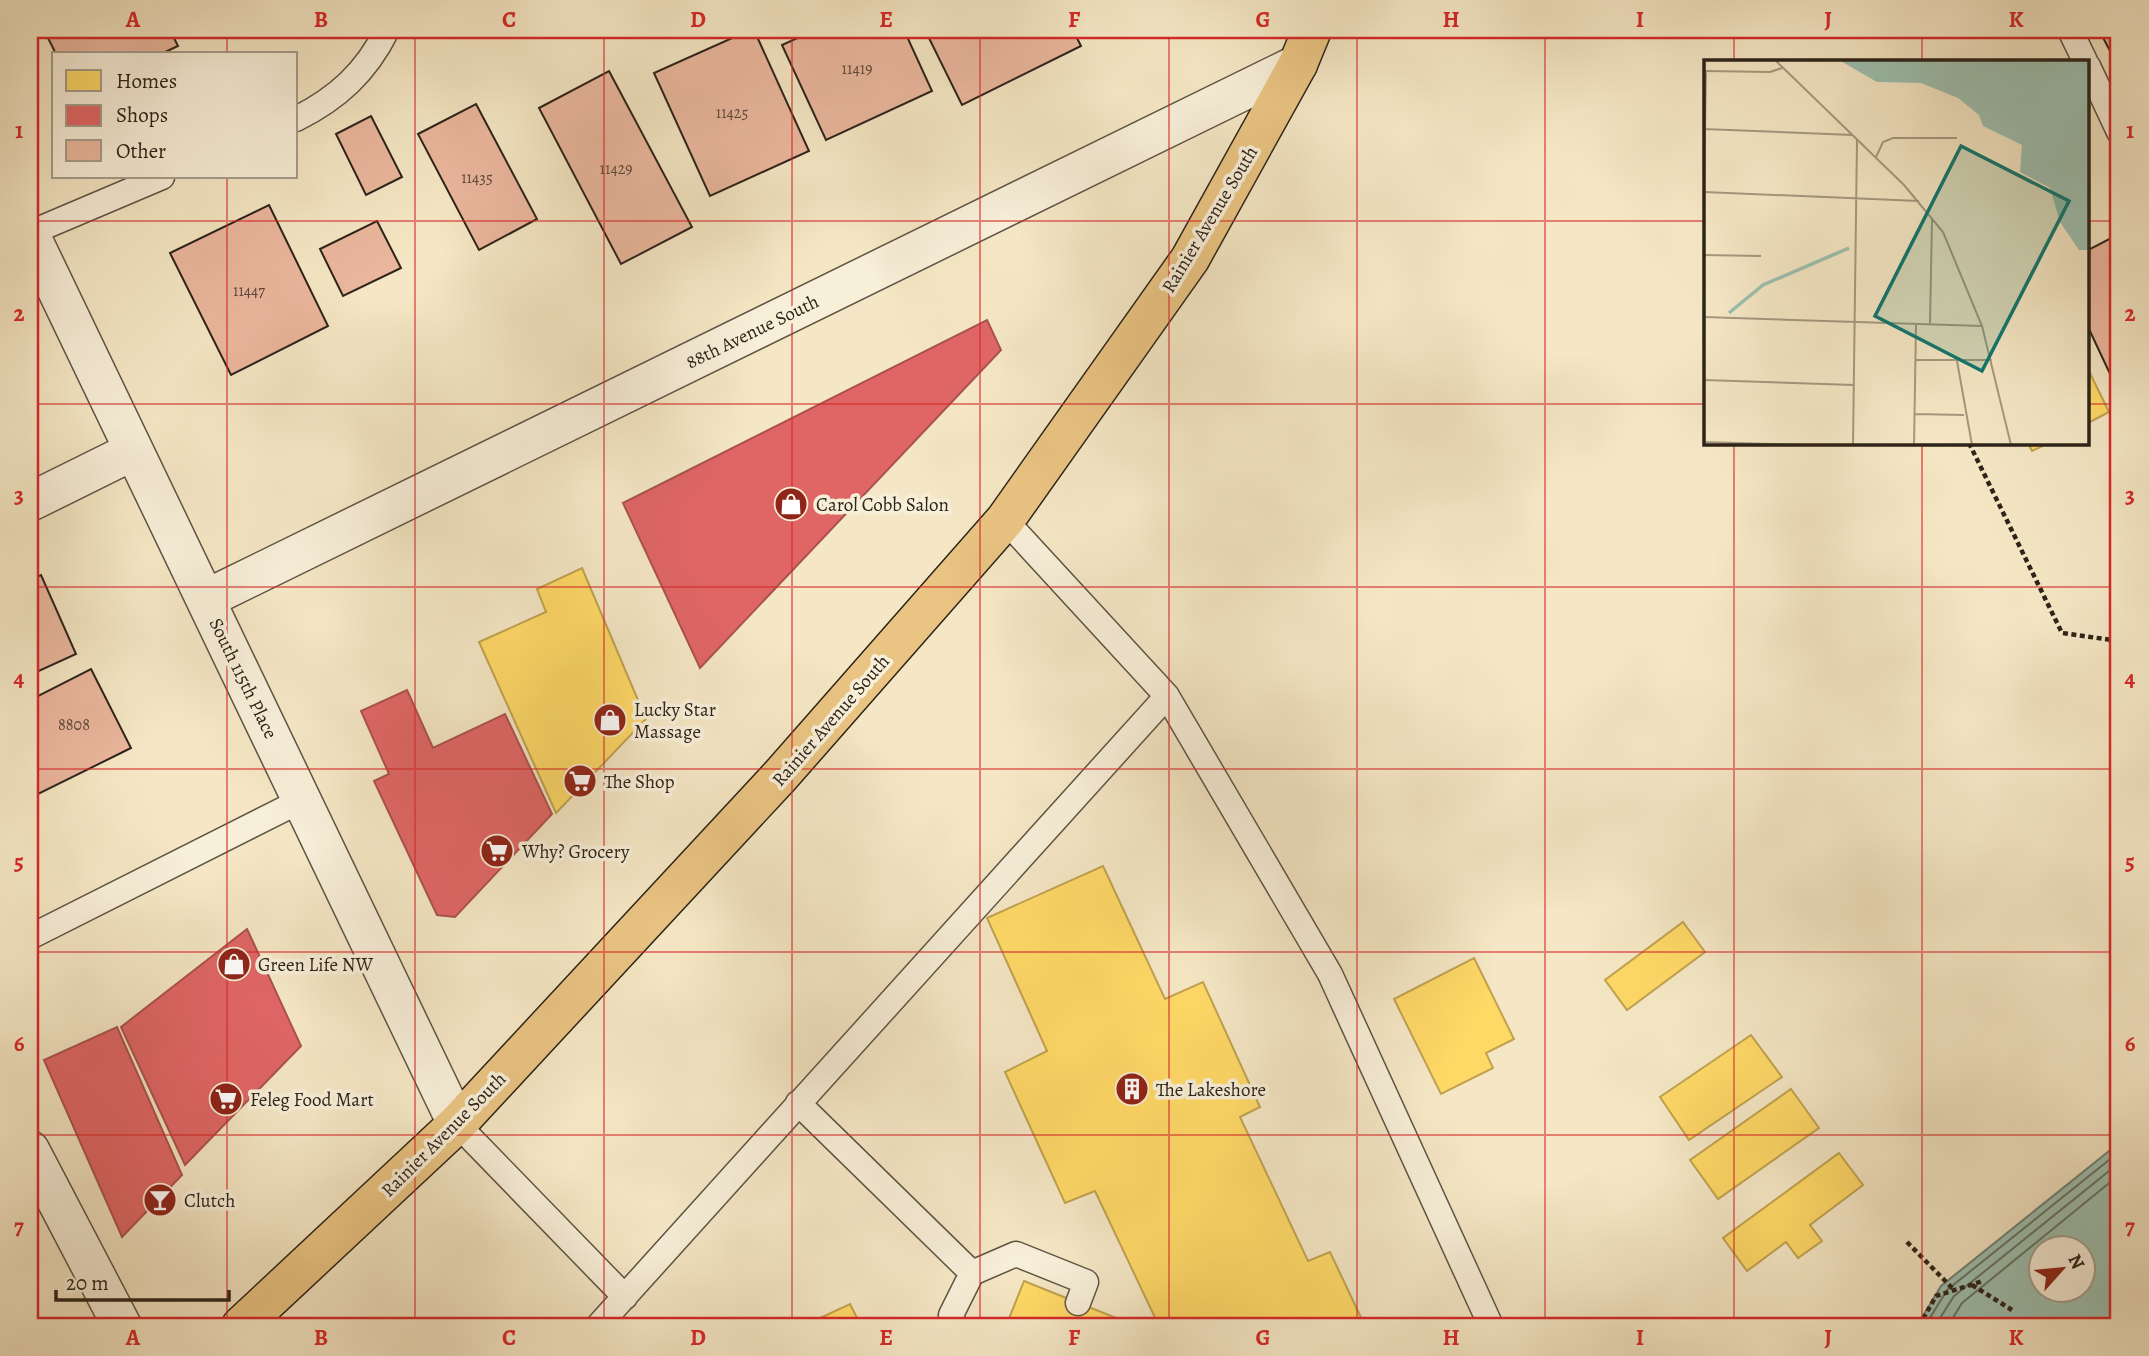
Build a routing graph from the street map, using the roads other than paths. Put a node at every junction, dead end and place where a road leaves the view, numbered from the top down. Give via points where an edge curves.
1 (387, 30) edge
2 (2070, 30) edge
3 (1305, 47) edge
4 (2085, 60) edge
5 (2090, 70) edge
6 (298, 118) edge
7 (2119, 132) edge
8 (160, 178) edge
9 (30, 233) edge
10 (133, 452) junction
11 (30, 502) edge
12 (1005, 520) junction
13 (206, 598) junction
14 (1167, 696) junction
15 (302, 800) junction
16 (30, 937) edge
17 (797, 1103) junction
18 (457, 1124) junction
19 (30, 1150) edge
20 (972, 1273) junction
21 (625, 1297) junction
22 (1078, 1303) dead end
23 (122, 1326) edge
24 (241, 1326) edge
25 (598, 1326) edge
26 (955, 1326) edge
27 (1491, 1326) edge

1 - 6 lane via 356,78
2 - 4 lane
3 - 12 main road, Rainier Avenue South via 1190,259
3 - 13 street, 88th Avenue South
5 - 7 lane
8 - 9 lane
9 - 10 street, South 115th Place
10 - 11 street
10 - 13 street, South 115th Place
12 - 14 lane
12 - 18 main road, Rainier Avenue South via 781,775
13 - 15 street, South 115th Place
14 - 17 lane
14 - 27 lane via 1330,974
15 - 16 lane
15 - 18 street, South 115th Place
17 - 20 lane
17 - 21 lane
18 - 21 lane
18 - 24 main road, Rainier Avenue South
19 - 23 street
20 - 22 lane via 1016,1254 1086,1282
20 - 26 lane via 951,1315
21 - 25 lane

